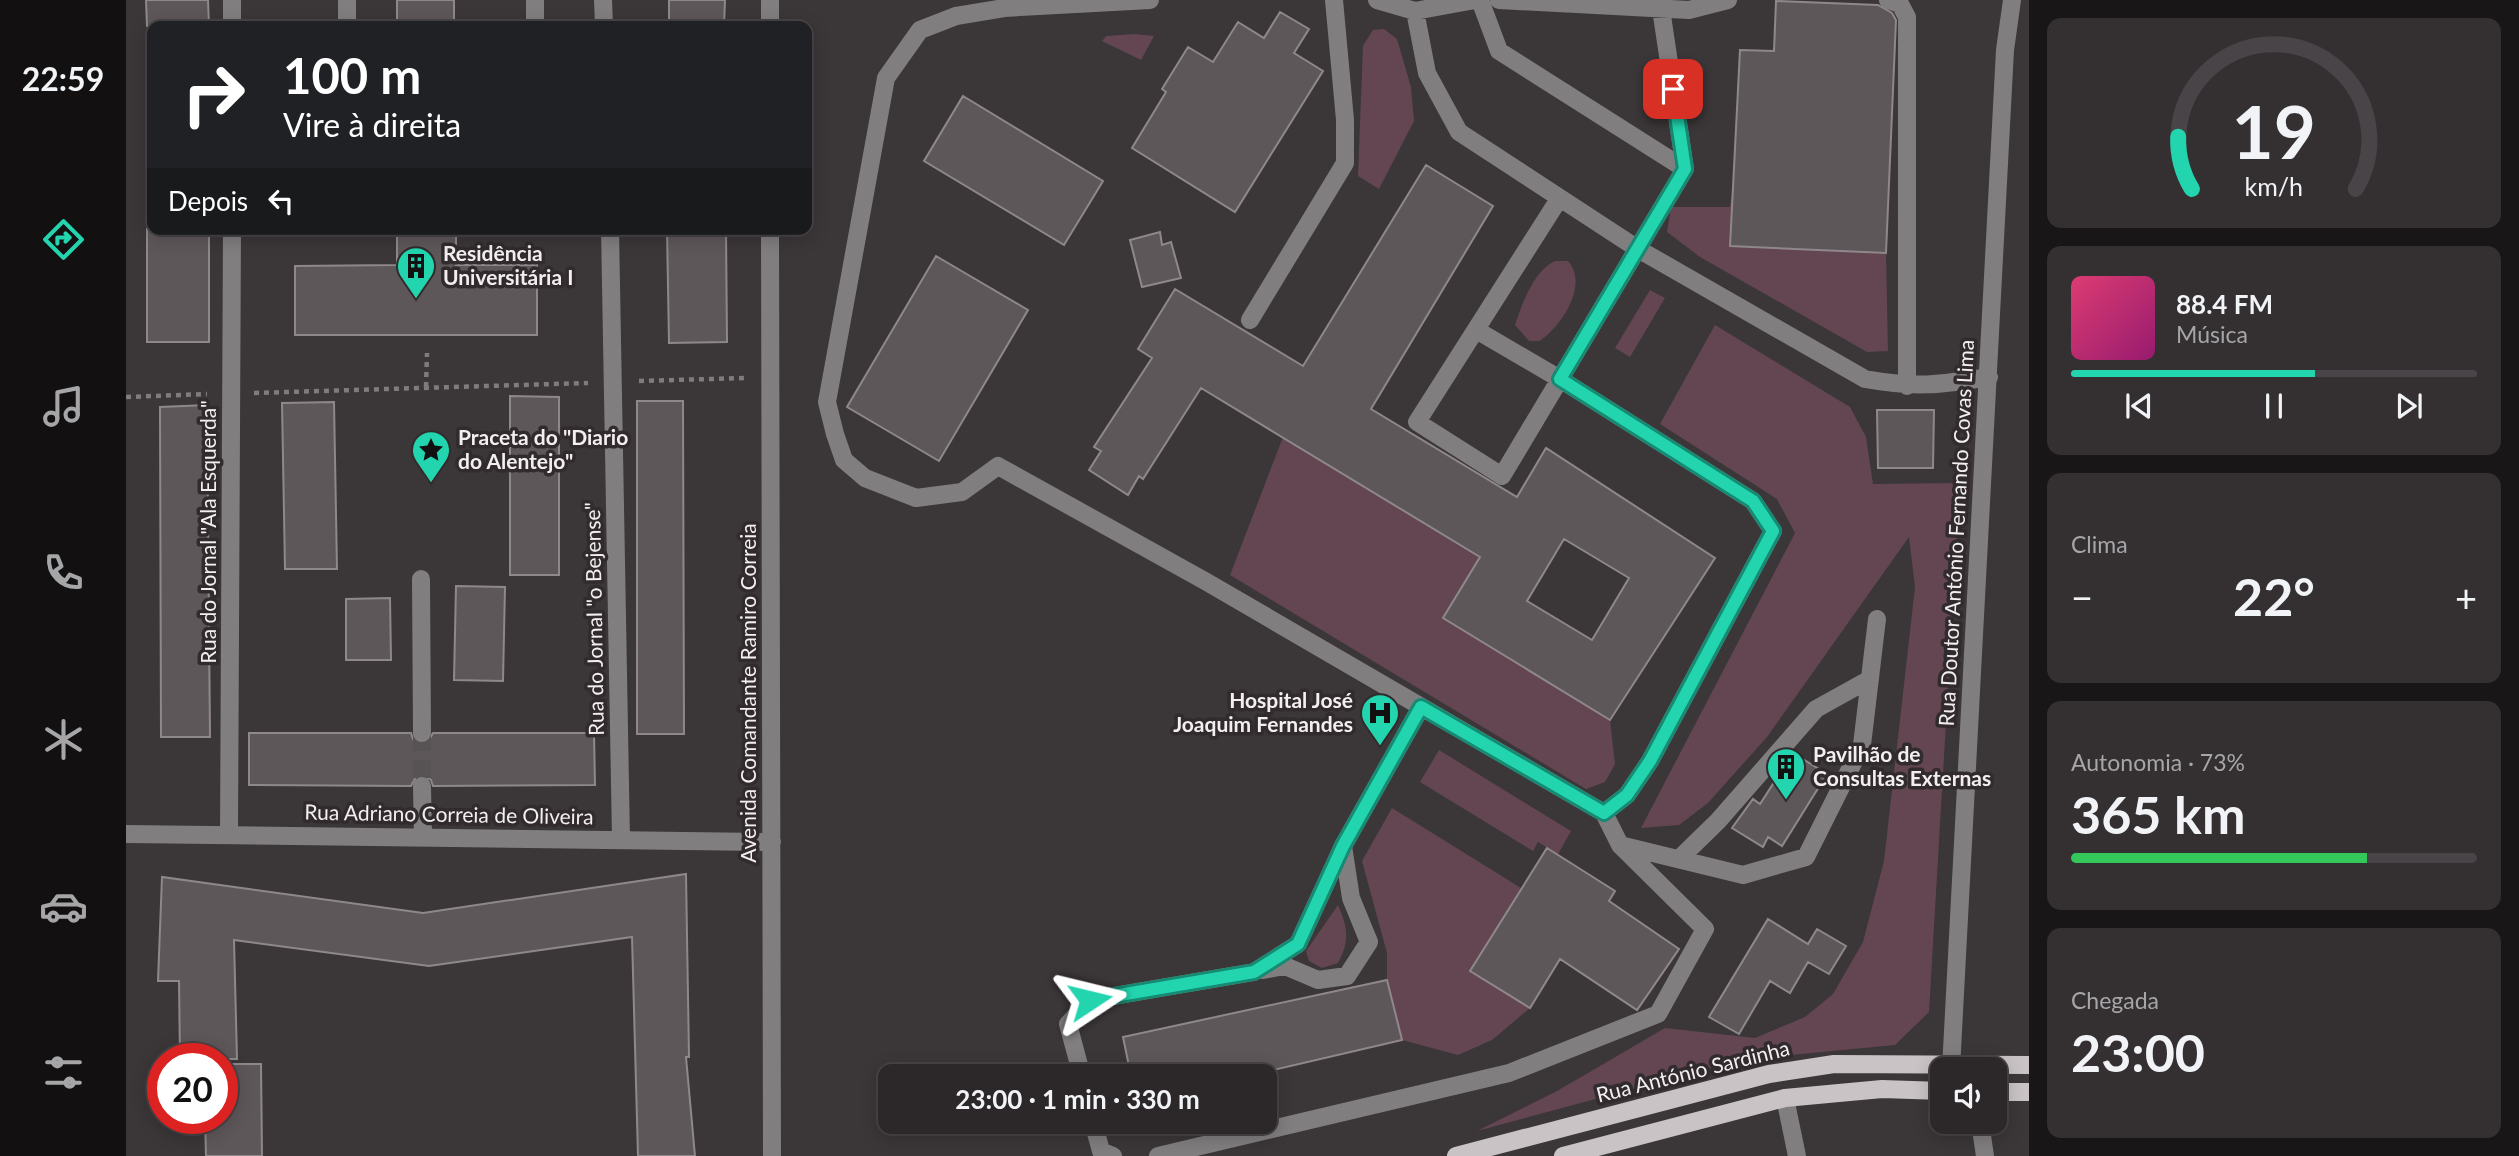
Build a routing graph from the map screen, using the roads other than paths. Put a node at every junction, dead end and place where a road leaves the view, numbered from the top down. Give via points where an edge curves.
1 (232, 0) edge
2 (347, 0) edge
3 (535, 0) edge
4 (603, 0) edge
5 (770, 0) edge
6 (1150, 0) edge
7 (1334, 0) edge
8 (1377, 0) edge
9 (1475, 0) edge
10 (1480, 0) edge
11 (1499, 0) edge
12 (1728, 0) edge
13 (1888, 0) edge
14 (2012, 0) edge
15 (2020, 0) edge
16 (2029, 3) edge
17 (1661, 9) junction
18 (1415, 11) junction
19 (232, 21) edge
20 (347, 21) edge
21 (534, 21) edge
22 (604, 21) edge
23 (770, 21) edge
24 (1685, 169) junction
25 (1559, 199) junction
26 (232, 235) edge
27 (610, 235) edge
28 (770, 235) edge
29 (1638, 249) junction
30 (1250, 320) dead end
31 (1478, 331) junction
32 (1989, 377) junction
33 (1560, 379) junction
34 (1907, 386) junction
35 (421, 579) dead end
36 (1877, 619) dead end
37 (1870, 679) junction
38 (1421, 707) junction
39 (422, 733) tunnel mouth
40 (422, 786) tunnel mouth
41 (1604, 813) junction
42 (126, 834) edge
43 (229, 835) junction
44 (423, 838) junction
45 (621, 840) junction
46 (772, 842) junction
47 (1619, 845) junction
48 (1343, 846) junction
49 (1679, 859) junction
50 (1254, 972) junction
51 (1952, 1057) edge
52 (1079, 1064) edge
53 (2029, 1065) edge
54 (1930, 1066) edge
55 (2007, 1066) edge
56 (1930, 1091) edge
57 (2007, 1092) edge
58 (2029, 1092) edge
59 (1785, 1098) junction
60 (1096, 1134) edge
61 (1982, 1134) edge
62 (772, 1156) edge
63 (1113, 1156) edge
64 (1158, 1156) edge
65 (1456, 1156) edge
66 (1563, 1156) edge
67 (1797, 1156) edge
68 (1985, 1156) edge

1 - 19 street
2 - 20 street
3 - 21 street
4 - 22 street
5 - 23 street
6 - 38 street via 1004,8 956,16 919,30 886,78 828,402 844,460 865,478 916,498 962,492 998,466
7 - 30 street via 1345,163
8 - 18 street
9 - 18 street
10 - 24 street via 1499,51
11 - 17 street
12 - 17 street via 1689,10
13 - 34 street via 1900,4 1907,17
14 - 32 street, Rua Doutor António Fernando Covas Lima via 2005,50
15 - 16 street
17 - 24 street
18 - 25 street via 1427,73 1459,132
24 - 29 street
25 - 29 street
25 - 31 street
26 - 43 street, Rua do Jornal "Ala Esquerda"
27 - 45 street, Rua do Jornal "o Bejense"
28 - 46 street, Avenida Comandante Ramiro Correia
29 - 33 street
29 - 34 street via 1865,379
31 - 33 street
31 - 33 street via 1417,422 1502,476
32 - 34 street
32 - 51 street, Rua Doutor António Fernando Covas Lima
33 - 41 street via 1753,501 1773,531 1650,761 1627,795
35 - 39 street
36 - 37 street
37 - 49 street via 1816,709 1736,802
37 - 49 street via 1862,745 1806,857 1743,875
38 - 41 street
38 - 48 street
40 - 44 street
41 - 47 street
42 - 43 street, Rua Adriano Correia de Oliveira
43 - 44 street, Rua Adriano Correia de Oliveira
44 - 45 street, Rua Adriano Correia de Oliveira
45 - 46 street, Rua Adriano Correia de Oliveira
46 - 62 street, Avenida Comandante Ramiro Correia
47 - 49 street
47 - 64 street via 1705,929 1658,1014 1509,1073
48 - 50 street via 1298,944
48 - 50 street via 1351,898 1369,942 1347,976 1318,980 1285,966
50 - 52 street via 1090,1000 1068,1024
53 - 55 main road, Rua António Sardinha
54 - 65 main road, Rua António Sardinha via 1834,1064 1769,1074
56 - 59 main road via 1882,1089
57 - 58 main road
59 - 66 main road
59 - 67 street
60 - 63 street via 1101,1151
61 - 68 street

